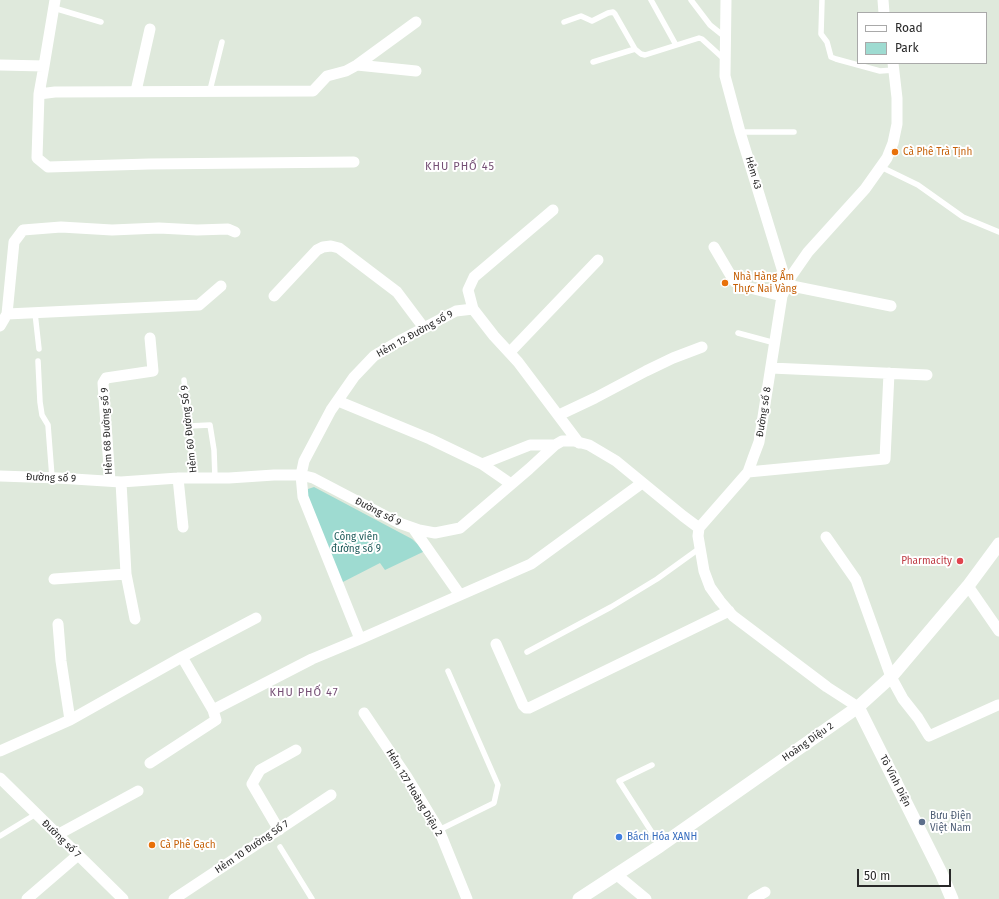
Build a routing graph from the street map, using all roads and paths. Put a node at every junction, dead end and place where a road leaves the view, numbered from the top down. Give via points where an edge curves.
1 (651, 0) edge
2 (691, 0) edge
3 (726, 0) edge
4 (822, 0) edge
5 (882, 0) edge
6 (55, 4) edge
7 (884, 12) edge
8 (101, 22) dead end
9 (416, 22) dead end
10 (564, 22) dead end
11 (150, 29) dead end
12 (725, 37) junction
13 (222, 42) dead end
14 (676, 45) junction
15 (635, 49) junction
16 (724, 59) junction
17 (593, 62) dead end
18 (0, 65) edge
19 (357, 65) junction
20 (44, 66) junction
21 (894, 67) edge
22 (416, 71) dead end
23 (210, 90) junction
24 (136, 91) junction
25 (39, 94) junction
26 (740, 132) junction
27 (794, 132) dead end
28 (354, 162) dead end
29 (881, 167) junction
30 (553, 210) dead end
31 (235, 232) dead end
32 (999, 232) edge
33 (714, 247) dead end
34 (598, 260) dead end
35 (787, 285) junction
36 (221, 286) dead end
37 (274, 296) dead end
38 (782, 296) junction
39 (891, 306) dead end
40 (473, 309) junction
41 (35, 313) junction
42 (7, 314) junction
43 (0, 326) edge
44 (424, 328) junction
45 (738, 333) dead end
46 (150, 338) dead end
47 (775, 343) junction
48 (702, 347) dead end
49 (39, 349) dead end
50 (510, 352) junction
51 (38, 361) dead end
52 (771, 368) junction
53 (890, 373) junction
54 (927, 375) dead end
55 (184, 380) dead end
56 (338, 401) junction
57 (559, 415) junction
58 (189, 426) junction
59 (580, 442) junction
60 (555, 445) junction
61 (482, 464) junction
62 (748, 472) junction
63 (301, 475) junction
64 (0, 476) edge
65 (52, 477) junction
66 (178, 478) junction
67 (194, 478) junction
68 (216, 478) junction
69 (115, 481) junction
70 (642, 483) junction
71 (511, 484) junction
72 (183, 527) dead end
73 (413, 528) junction
74 (699, 528) junction
75 (826, 537) dead end
76 (999, 544) edge
77 (700, 548) junction
78 (126, 574) junction
79 (54, 579) dead end
80 (968, 586) junction
81 (460, 595) junction
82 (729, 611) junction
83 (256, 618) dead end
84 (135, 619) dead end
85 (58, 624) dead end
86 (999, 631) edge
87 (360, 639) junction
88 (496, 644) dead end
89 (527, 652) dead end
90 (182, 657) junction
91 (448, 671) dead end
92 (891, 677) junction
93 (998, 704) dead end
94 (858, 707) junction
95 (213, 710) junction
96 (364, 713) dead end
97 (70, 720) junction
98 (296, 750) dead end
99 (0, 751) edge
100 (150, 763) dead end
101 (652, 765) dead end
102 (0, 778) edge
103 (138, 791) dead end
104 (331, 795) dead end
105 (36, 814) junction
106 (279, 830) junction
107 (439, 830) junction
108 (58, 835) junction
109 (0, 836) edge
110 (660, 846) junction
111 (280, 847) dead end
112 (78, 855) junction
113 (616, 875) junction
114 (765, 892) dead end
115 (27, 899) edge
116 (123, 899) edge
117 (174, 899) edge
118 (312, 899) edge
119 (467, 899) edge
120 (579, 899) edge
121 (646, 899) edge
122 (753, 899) edge
123 (952, 899) edge

1 - 14 lane
2 - 12 lane via 710,25
3 - 12 street, Hẻm 43
4 - 21 lane via 821,34 827,42 831,57 880,71
5 - 7 street
6 - 8 lane
6 - 20 street
9 - 19 street
10 - 15 lane via 581,16 592,21 613,12
11 - 24 street
12 - 16 street, Hẻm 43
13 - 23 lane
14 - 15 lane via 646,55
14 - 16 lane via 700,38
15 - 17 lane
16 - 26 street, Hẻm 43 via 725,76
18 - 20 street
19 - 22 street
19 - 23 street via 327,76 313,91
20 - 25 street
21 - 29 street, Đường số 8 via 897,124 893,143
23 - 24 street
24 - 25 street
25 - 28 street via 37,158 48,167
26 - 27 lane
26 - 35 street, Hẻm 43
29 - 32 lane via 918,186 963,217
29 - 35 street, Đường số 8 via 865,189 808,252
30 - 40 street via 474,277 468,290
31 - 42 street via 228,229 112,230 61,227 23,230 14,242
33 - 38 street via 734,281 742,286
34 - 50 street
35 - 38 street, Đường số 8
35 - 39 street
36 - 41 street via 198,305
37 - 44 street via 316,250 331,246 339,248 397,292
38 - 47 street, Đường số 8
40 - 44 street, Hẻm 12 Đường số 9 via 456,311
40 - 50 street
41 - 42 street
41 - 49 lane
42 - 43 street
44 - 56 street, Hẻm 12 Đường số 9 via 374,356 354,377
45 - 47 lane
46 - 69 street, Hẻm 68 Đường số 9 via 153,371 106,378 103,383
47 - 52 street, Đường số 8
48 - 57 street via 652,367
50 - 57 street
51 - 65 lane via 40,402 42,415 48,425
52 - 53 street
52 - 62 street, Đường số 8 via 759,442
53 - 54 street
53 - 62 street via 885,459
55 - 58 lane, Hẻm 60 Đường Số 9
56 - 61 street via 430,439
56 - 63 street, Hẻm 12 Đường số 9 via 304,462
57 - 59 street
58 - 67 lane, Hẻm 60 Đường Số 9
58 - 68 lane via 210,426
59 - 60 street via 562,441
59 - 70 street via 616,461
60 - 61 street via 530,445
60 - 71 street, Đường số 9
61 - 71 street
62 - 74 street, Đường số 8
63 - 68 street, Đường số 9
63 - 73 street, Đường số 9 via 313,478
63 - 87 street via 303,497
64 - 65 street, Đường số 9
65 - 69 street, Đường số 9
66 - 67 street, Đường số 9
66 - 69 street, Đường số 9
66 - 72 street
67 - 68 street, Đường số 9
69 - 78 street, Hẻm 68 Đường số 9
70 - 74 street
70 - 81 street via 531,564
71 - 73 street, Đường số 9 via 460,528 435,532
73 - 81 street
74 - 77 street
75 - 92 street via 856,580
76 - 80 street, Hoàng Diệu 2
77 - 82 street via 710,587
77 - 89 lane via 657,579
78 - 79 street
78 - 84 street, Hẻm 68 Đường số 9
80 - 86 street
80 - 92 street, Hoàng Diệu 2
81 - 87 street
82 - 88 street via 529,708 523,705
82 - 94 street via 827,687
83 - 90 street
85 - 97 street
87 - 95 street via 312,659
90 - 95 street
90 - 97 street
91 - 107 lane via 498,785 494,803
92 - 93 street via 929,736
92 - 94 street, Hoàng Diệu 2
94 - 110 street, Hoàng Diệu 2
94 - 123 street, Tô Vĩnh Diện
95 - 100 street via 216,720
96 - 107 street, Hẻm 127 Hoàng Diệu 2
97 - 99 street
98 - 106 street via 260,770 252,784
101 - 110 lane via 619,781
102 - 105 street, Đường số 7
103 - 108 street
104 - 106 street, Hẻm 10 Đường Số 7
105 - 108 street, Đường số 7
105 - 109 lane
106 - 117 street, Hẻm 10 Đường Số 7
107 - 119 street, Hẻm 127 Hoàng Diệu 2
108 - 112 street, Đường số 7
110 - 113 street, Hoàng Diệu 2
111 - 118 lane
112 - 115 street
112 - 116 street, Đường số 7
113 - 120 street, Hoàng Diệu 2
113 - 121 street
114 - 122 street

